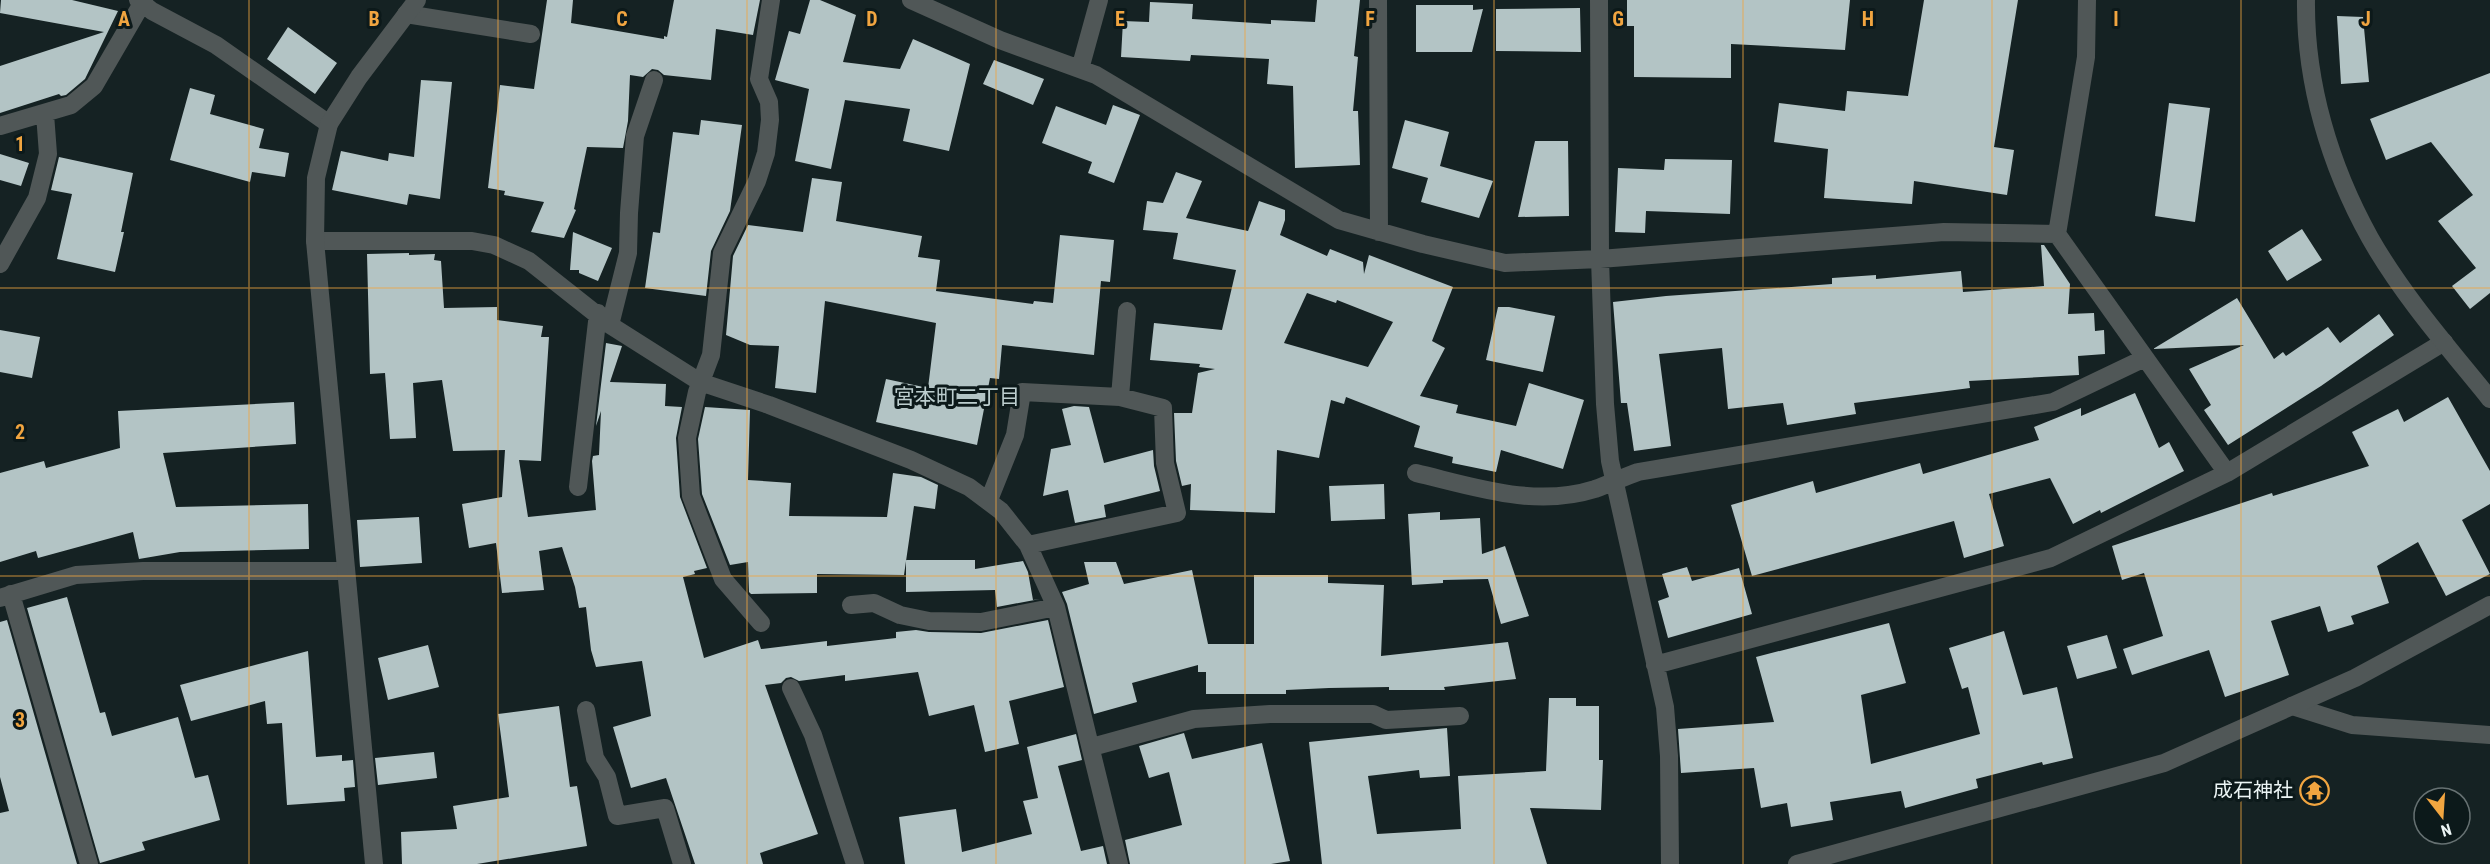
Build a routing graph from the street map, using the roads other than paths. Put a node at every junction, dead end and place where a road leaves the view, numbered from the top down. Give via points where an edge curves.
1 (771, 0) edge
2 (911, 0) edge
3 (1099, 0) edge
4 (1378, 0) edge
5 (1599, 0) edge
6 (2087, 0) edge
7 (2306, 0) edge
8 (141, 1) edge
9 (412, 7) edge
10 (531, 34) dead end
11 (1080, 69) junction
12 (654, 80) dead end
13 (45, 114) junction
14 (329, 124) junction
15 (0, 126) edge
16 (1379, 232) junction
17 (2057, 234) junction
18 (315, 241) junction
19 (1600, 259) junction
20 (0, 264) edge
21 (1127, 311) dead end
22 (604, 319) junction
23 (2444, 342) junction
24 (2145, 358) junction
25 (700, 382) junction
26 (1120, 397) junction
27 (2490, 399) edge
28 (1416, 473) dead end
29 (2227, 473) junction
30 (1614, 480) junction
31 (578, 486) dead end
32 (989, 500) junction
33 (1028, 545) junction
34 (345, 571) junction
35 (6, 596) edge
36 (2490, 604) edge
37 (851, 605) dead end
38 (1056, 607) junction
39 (761, 623) dead end
40 (1655, 665) junction
41 (791, 688) dead end
42 (2292, 706) junction
43 (586, 710) dead end
44 (1460, 716) dead end
45 (2490, 735) edge
46 (1092, 747) junction
47 (1820, 860) edge
48 (88, 864) edge
49 (374, 864) edge
50 (682, 864) edge
51 (855, 864) edge
52 (1119, 864) edge
53 (1670, 864) edge
54 (1797, 864) edge

1 - 25 street via 759,79 769,102 766,153 722,254 711,355
2 - 11 street via 1000,40
3 - 11 street
4 - 16 street
5 - 19 street
6 - 17 street via 2086,57
7 - 23 street via 2305,34 2316,103 2338,171 2371,239
8 - 13 street via 94,87 71,105
8 - 14 street via 152,11 216,45
9 - 10 street
9 - 14 street
11 - 16 street via 1339,220
12 - 22 street via 635,136 628,253
13 - 15 street
13 - 20 street via 48,154 37,198
14 - 18 street via 316,178
16 - 19 street via 1505,263
17 - 19 street via 1944,232
17 - 24 street
18 - 22 street via 472,241 494,245 529,261
18 - 34 street
19 - 30 street via 1605,404
21 - 26 street
22 - 25 street
22 - 31 street
23 - 27 street
23 - 29 street
24 - 29 street
24 - 30 street via 2053,402 1638,472
25 - 32 street via 911,460
25 - 39 street via 687,438 691,496 723,579
26 - 32 street via 1022,392 1015,435
26 - 33 street via 1163,408 1165,463 1176,513
28 - 30 street via 1505,495 1547,497 1594,489
29 - 40 street via 2051,558
30 - 40 street
32 - 33 street
33 - 38 street
34 - 35 street via 143,571 76,575
34 - 49 street
35 - 48 street
36 - 42 street via 2355,678
37 - 38 street via 874,603 900,615 929,621 981,622
38 - 46 street
40 - 53 street via 1665,706 1669,756
41 - 51 street via 813,735
42 - 45 street via 2352,725
42 - 47 street via 2164,763
43 - 50 street via 595,758 607,777 617,816 664,808
44 - 46 street via 1386,720 1373,714 1270,714 1194,719
46 - 52 street
47 - 54 street

